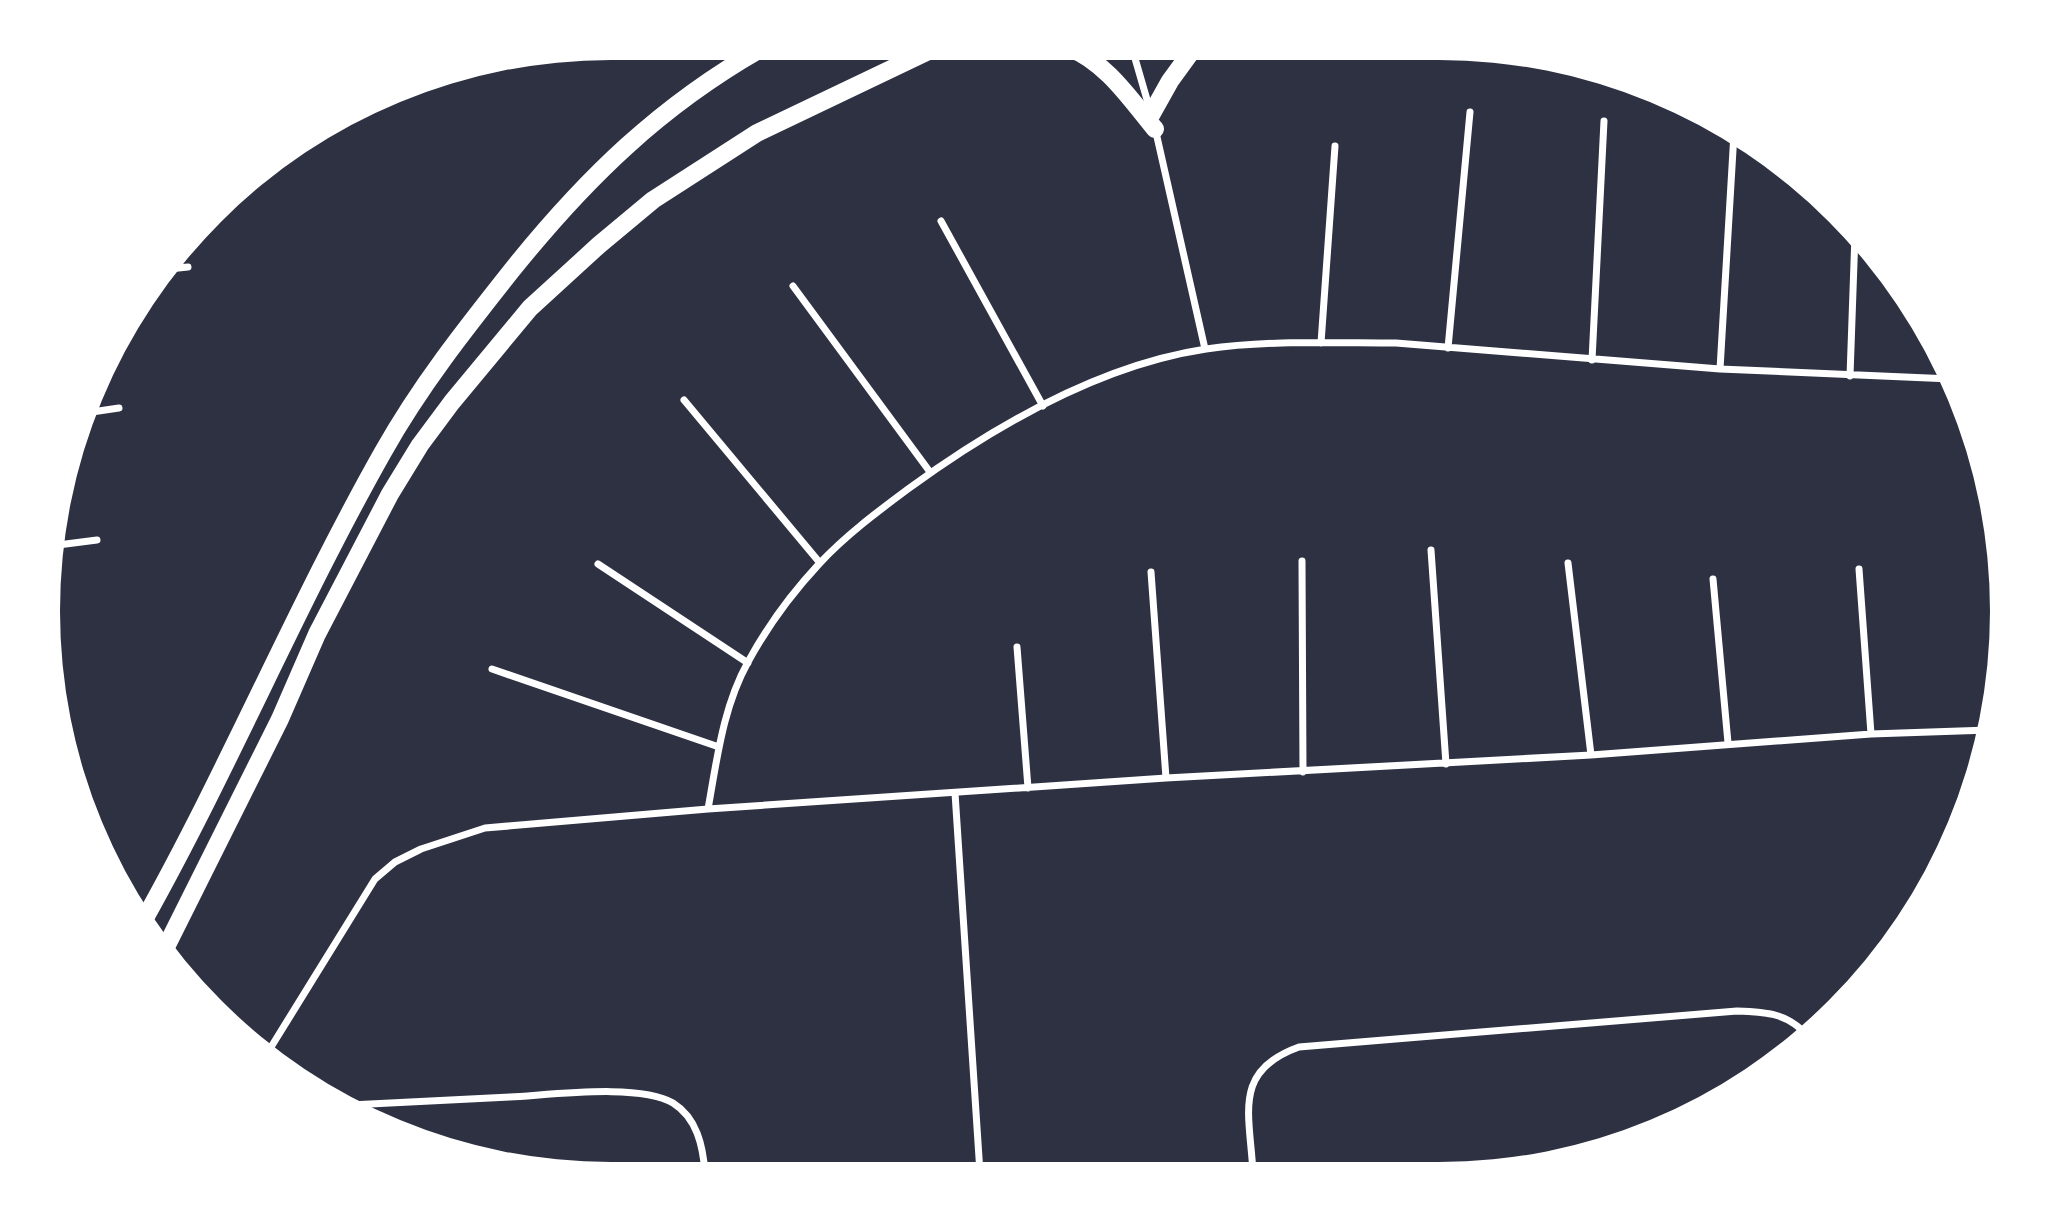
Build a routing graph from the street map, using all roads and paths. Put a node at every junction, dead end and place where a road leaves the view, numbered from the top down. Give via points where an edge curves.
1 (742, 60) edge
2 (910, 60) edge
3 (1089, 60) edge
4 (1135, 60) edge
5 (1185, 60) edge
6 (1470, 112) dead end
7 (1604, 121) dead end
8 (1153, 122) junction
9 (1733, 144) edge
10 (1335, 146) dead end
11 (941, 221) dead end
12 (1855, 248) edge
13 (188, 267) dead end
14 (179, 268) edge
15 (793, 286) dead end
16 (1321, 343) junction
17 (1448, 348) junction
18 (1205, 349) junction
19 (1592, 360) junction
20 (1720, 369) junction
21 (1850, 376) junction
22 (1939, 379) edge
23 (684, 400) dead end
24 (1043, 406) junction
25 (119, 408) dead end
26 (97, 411) edge
27 (930, 472) junction
28 (97, 540) dead end
29 (64, 544) edge
30 (1431, 550) dead end
31 (1302, 561) dead end
32 (820, 563) junction
33 (1568, 563) dead end
34 (598, 564) dead end
35 (1859, 569) dead end
36 (1151, 572) dead end
37 (1713, 579) dead end
38 (1017, 647) dead end
39 (748, 663) junction
40 (492, 669) dead end
41 (1977, 730) edge
42 (1871, 734) junction
43 (1728, 743) junction
44 (719, 747) junction
45 (1591, 755) junction
46 (1446, 764) junction
47 (1303, 772) junction
48 (1167, 778) junction
49 (1028, 788) junction
50 (955, 793) junction
51 (708, 809) junction
52 (149, 911) edge
53 (169, 941) edge
54 (1800, 1027) edge
55 (272, 1046) edge
56 (366, 1104) edge
57 (704, 1162) edge
58 (979, 1162) edge
59 (1252, 1162) edge

1 - 52 main road via 662,114 611,158 555,216 427,381 377,463
2 - 53 main road via 757,133 653,200 530,308 452,402 390,494
3 - 8 main road
4 - 8 street
5 - 8 main road via 1170,81
6 - 17 street
7 - 19 street
8 - 18 street
9 - 20 street
10 - 16 street
11 - 24 street
12 - 21 street
13 - 14 street
15 - 27 street
16 - 17 street
16 - 18 street
17 - 19 street
18 - 24 street via 1105,378
19 - 20 street
20 - 21 street
21 - 22 street
23 - 32 street
24 - 27 street
25 - 26 street
27 - 32 street
28 - 29 street
30 - 46 street
31 - 47 street
32 - 39 street via 771,625
33 - 45 street
34 - 39 street
35 - 42 street
36 - 48 street
37 - 43 street
38 - 49 street
39 - 44 street via 726,715
40 - 44 street
41 - 42 street
42 - 43 street
43 - 45 street
44 - 51 street
45 - 46 street
46 - 47 street
47 - 48 street
48 - 49 street
49 - 50 street
50 - 51 street
50 - 58 street
51 - 55 street via 485,828 395,862 374,879
54 - 59 street via 1771,1013 1737,1011 1299,1047 1272,1058 1254,1082 1249,1098
56 - 57 street via 649,1094 682,1110 701,1142

